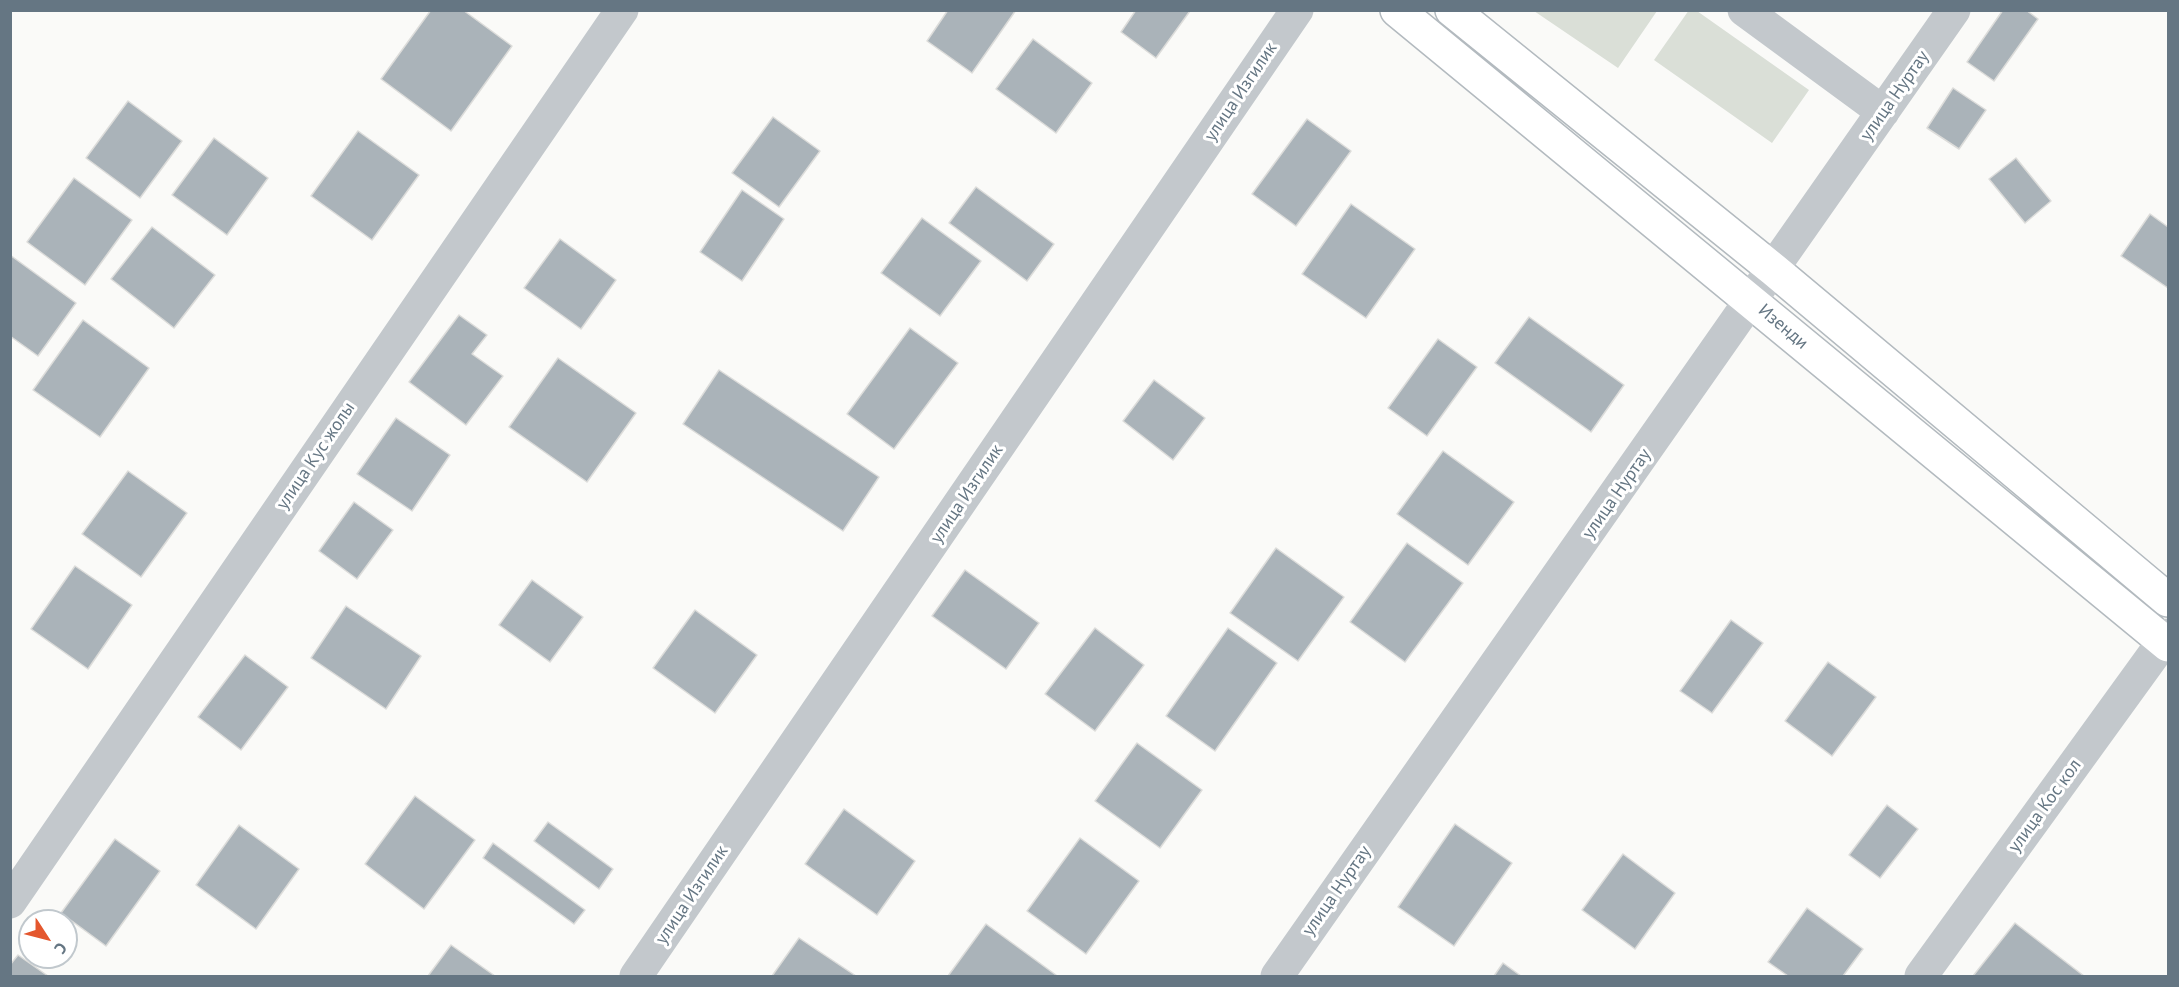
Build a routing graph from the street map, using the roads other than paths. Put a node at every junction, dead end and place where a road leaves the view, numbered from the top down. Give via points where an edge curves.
1 (622, 10) edge
2 (1297, 10) edge
3 (1397, 10) edge
4 (1452, 10) edge
5 (1744, 10) edge
6 (1954, 10) edge
7 (1883, 112) junction
8 (1774, 270) junction
9 (1752, 301) junction
10 (2169, 600) edge
11 (2167, 640) edge
12 (10, 902) edge
13 (636, 976) edge
14 (1277, 976) edge
15 (1921, 976) edge

1 - 12 street, улица Кус жолы
2 - 13 street, улица Изгилик
3 - 9 street, Изенди
4 - 8 street, Изенди
5 - 7 street
6 - 7 street, улица Нуртау
7 - 8 street, улица Нуртау
8 - 9 street, улица Нуртау
8 - 10 street, Изенди
9 - 11 street, Изенди
9 - 14 street, улица Нуртау
11 - 15 street, улица Кос кол

